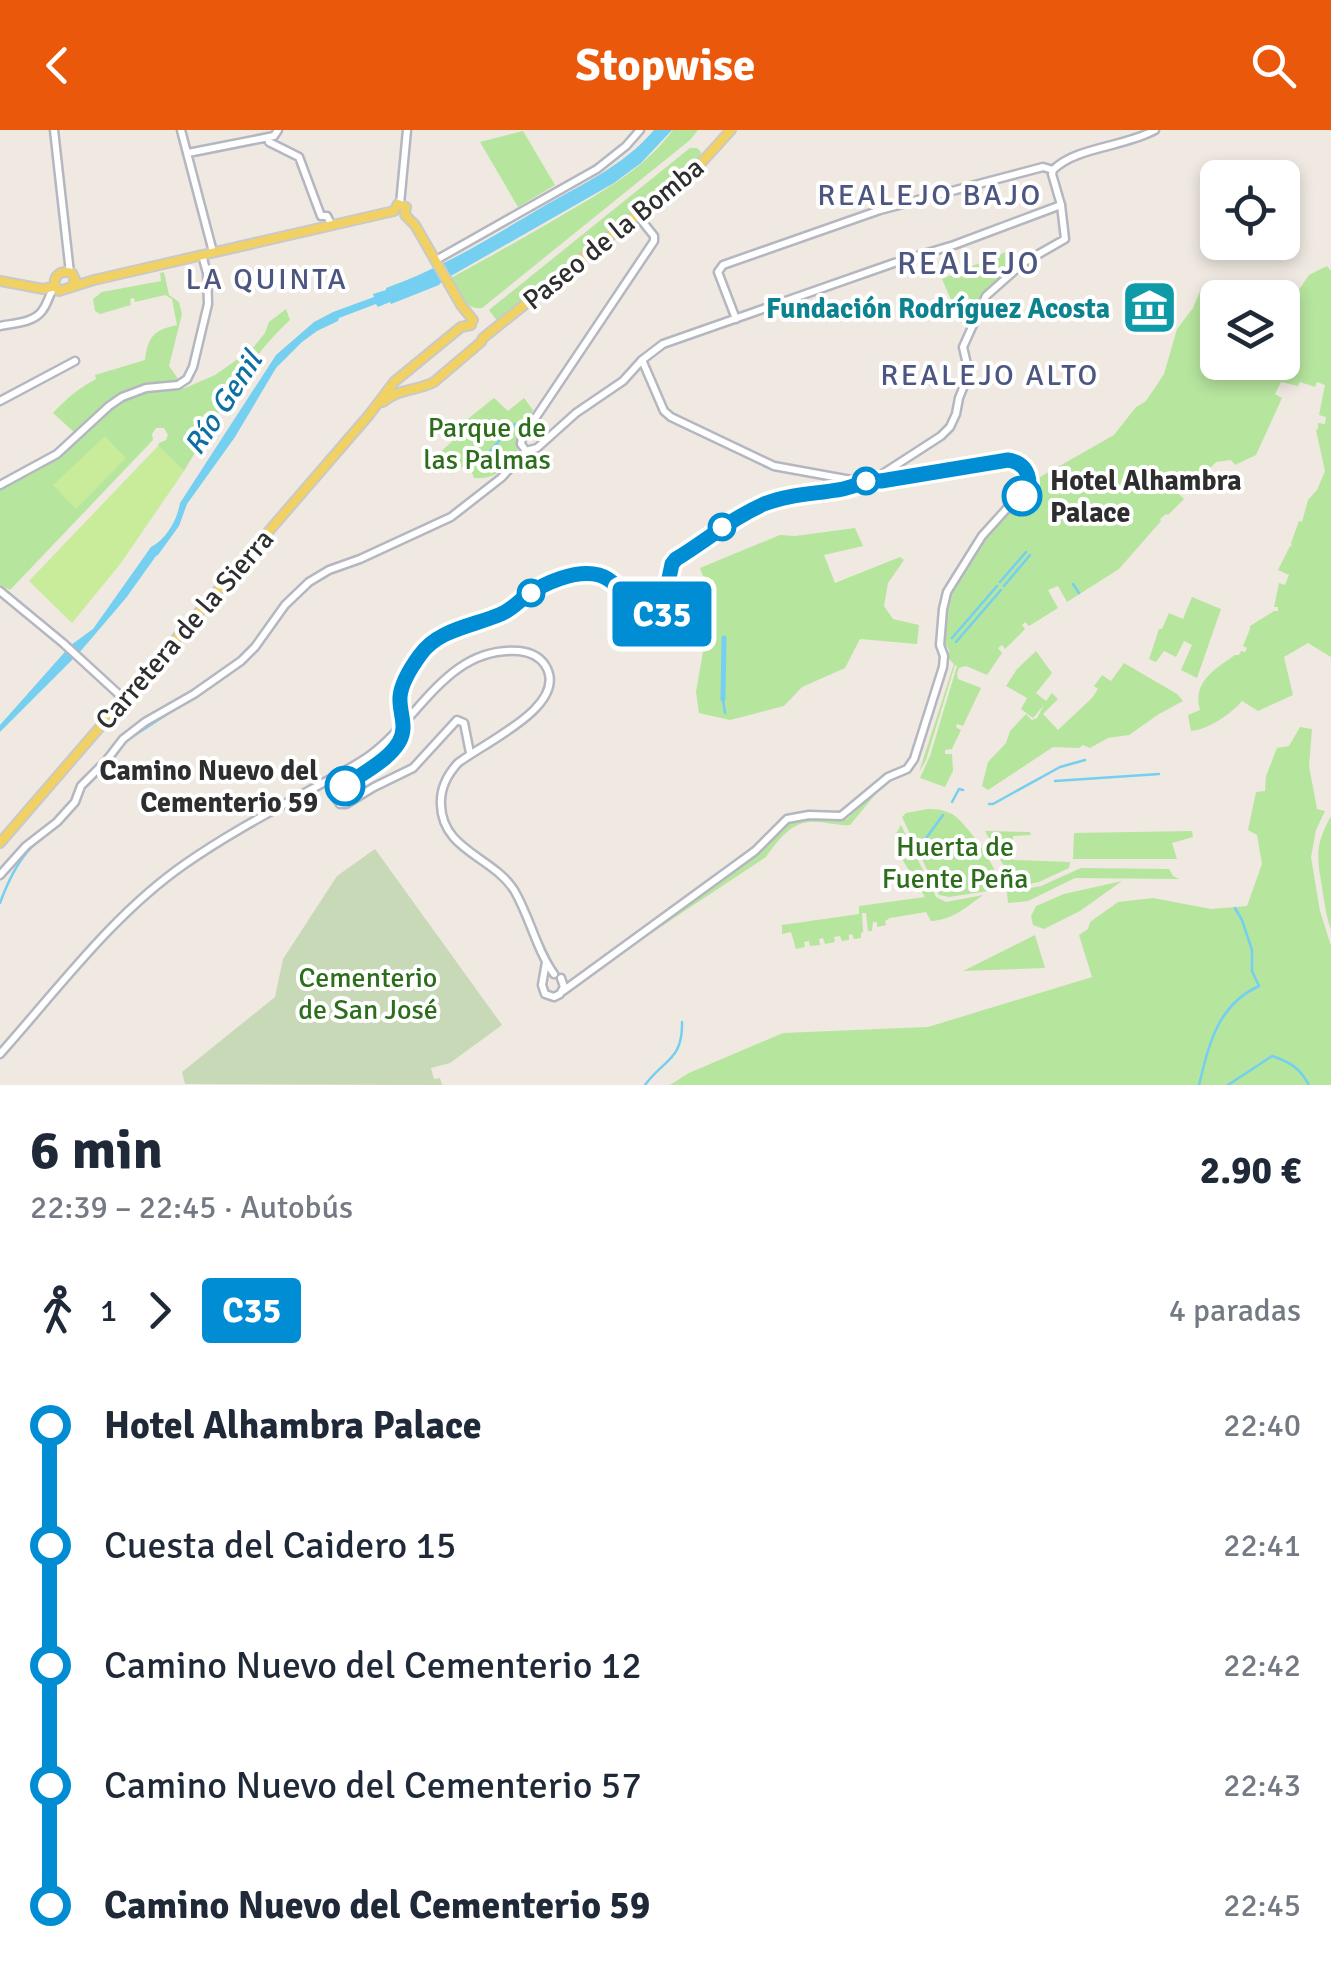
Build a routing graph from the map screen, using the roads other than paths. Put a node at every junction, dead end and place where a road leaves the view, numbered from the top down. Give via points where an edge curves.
1 (54, 130) edge
2 (182, 130) edge
3 (407, 130) edge
4 (640, 130) edge
5 (731, 130) edge
6 (1154, 130) edge
7 (278, 131) edge
8 (268, 138) junction
9 (188, 153) junction
10 (1052, 170) junction
11 (1062, 205) junction
12 (397, 208) junction
13 (321, 216) junction
14 (638, 216) junction
15 (331, 224) junction
16 (318, 227) junction
17 (212, 252) junction
18 (202, 255) junction
19 (438, 264) junction
20 (72, 280) junction
21 (0, 281) edge
22 (56, 287) junction
23 (44, 293) junction
24 (736, 319) junction
25 (478, 321) junction
26 (0, 326) edge
27 (491, 330) junction
28 (483, 338) junction
29 (642, 360) junction
30 (75, 361) dead end
31 (416, 365) junction
32 (399, 379) junction
33 (428, 385) junction
34 (396, 392) junction
35 (0, 401) edge
36 (369, 415) junction
37 (526, 451) junction
38 (873, 480) junction
39 (862, 482) junction
40 (0, 485) edge
41 (0, 591) edge
42 (124, 699) junction
43 (403, 720) dead end
44 (403, 732) dead end
45 (467, 750) junction
46 (0, 843) edge
47 (0, 875) edge
48 (546, 961) junction
49 (588, 971) junction
50 (558, 976) junction
51 (543, 979) junction
52 (563, 991) junction
53 (1, 1053) edge

1 - 20 street
2 - 9 street
3 - 12 street
4 - 19 street via 597,170
5 - 14 main road, Paseo de la Bomba
6 - 10 street
7 - 8 street
8 - 9 street
8 - 13 street via 299,157
9 - 17 street
10 - 11 street
10 - 24 street via 902,203 723,265 718,272
11 - 24 street
11 - 38 street via 1066,239 1025,262 986,296 963,346 969,372 950,427
12 - 15 main road
12 - 19 main road via 406,207
13 - 15 street
13 - 16 street
14 - 27 main road, Paseo de la Bomba
14 - 37 street via 654,241 522,438
15 - 16 main road
16 - 17 main road
17 - 18 main road
18 - 20 main road
18 - 40 street via 208,304 186,379 122,397 61,452
19 - 25 main road
20 - 22 main road
20 - 22 main road via 58,274
21 - 23 main road
22 - 23 main road
22 - 23 street
23 - 26 street via 44,309 36,317
24 - 29 street via 663,344
25 - 27 main road
25 - 28 main road via 476,335
25 - 31 main road via 460,327
27 - 28 main road, Paseo de la Bomba
28 - 33 main road, Paseo de la Bomba
29 - 37 street
29 - 39 street via 671,418 774,466
30 - 35 street
31 - 32 main road
31 - 33 main road via 416,377
32 - 34 main road
32 - 36 main road
33 - 34 main road
34 - 36 main road
36 - 42 main road, Carretera de la Sierra
37 - 47 street via 451,517 309,582 241,661 122,739 65,814
38 - 39 street
38 - 49 street via 1003,460 1016,461 1028,474 1027,489 982,536 950,585 942,609 943,663 910,766 841,816 787,819 755,851
39 - 43 street via 778,500 726,524 672,564 660,621 652,628 640,622 612,582 593,574 560,580 506,612 464,626 418,658 401,693
41 - 42 street
42 - 46 main road, Carretera de la Sierra
44 - 45 street via 391,752 341,790 340,804 413,768 454,722 466,728
45 - 48 street via 441,794 444,823 460,845 511,886
45 - 53 street via 547,696 550,680 539,658 515,650 458,667 369,756 182,866 144,897
48 - 50 street
48 - 51 street
49 - 50 street
49 - 52 street
50 - 51 street
50 - 52 street
51 - 52 street via 548,996

